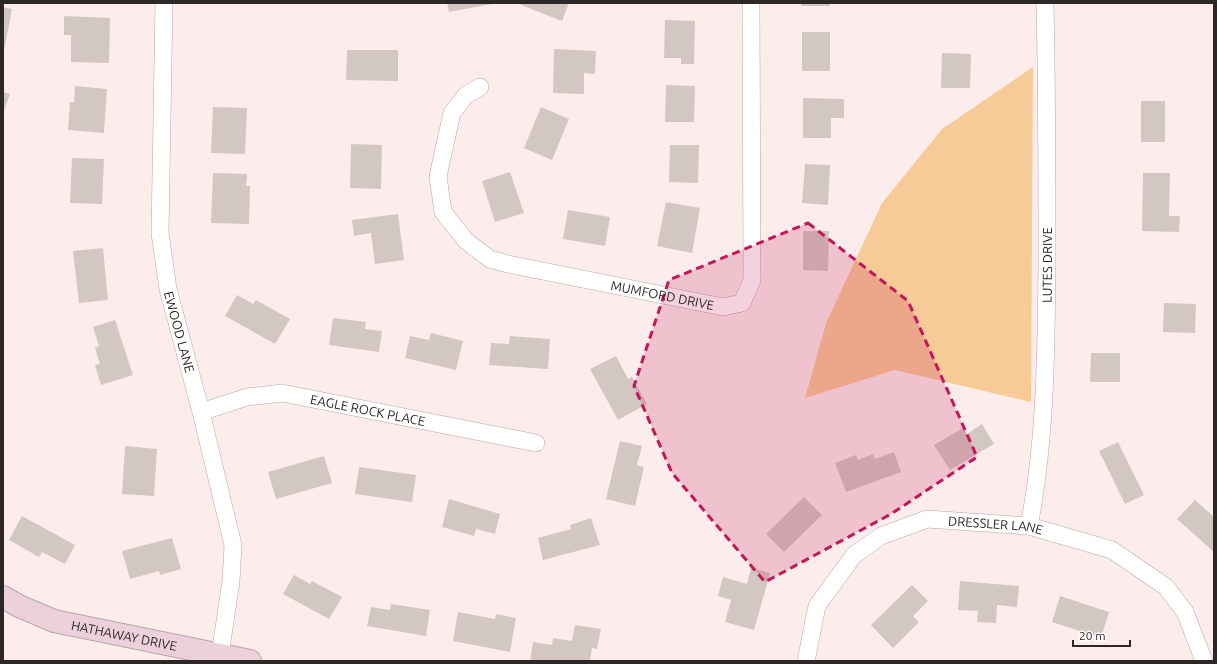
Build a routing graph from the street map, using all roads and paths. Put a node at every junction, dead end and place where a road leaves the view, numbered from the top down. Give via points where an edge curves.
1 (164, 3) edge
2 (751, 3) edge
3 (1045, 3) edge
4 (480, 87) dead end
5 (201, 412) junction
6 (536, 443) dead end
7 (1029, 526) junction
8 (3, 597) edge
9 (220, 655) junction
10 (250, 661) edge
11 (806, 661) edge
12 (1204, 661) edge

1 - 5 street, EWOOD LANE via 160,233 168,289
2 - 4 street, MUMFORD DRIVE via 752,280 742,303 723,307 508,264 490,259 466,241 444,212 438,176 452,113 466,96
3 - 7 street, LUTES DRIVE via 1046,376 1037,486
5 - 6 street, EAGLE ROCK PLACE via 247,397 282,393
5 - 9 street, EWOOD LANE via 233,545 231,581
7 - 11 street, DRESSLER LANE via 927,519 881,536 854,555 817,606
7 - 12 street, DRESSLER LANE via 1112,550 1166,587 1186,612
8 - 9 street, HATHAWAY DRIVE via 54,621
9 - 10 street, HATHAWAY DRIVE

